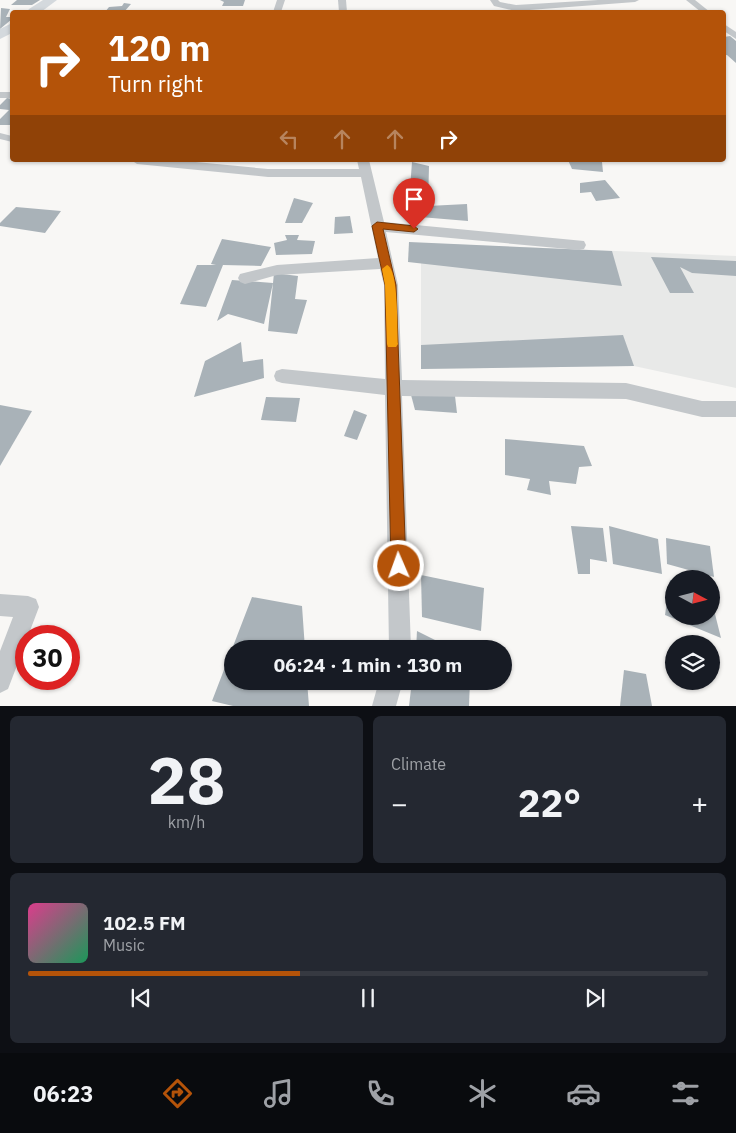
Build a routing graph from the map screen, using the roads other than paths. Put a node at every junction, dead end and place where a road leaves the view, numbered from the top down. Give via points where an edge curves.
1 (51, 0) edge
2 (494, 0) edge
3 (635, 0) edge
4 (690, 0) edge
5 (568, 3) edge
6 (36, 10) edge
7 (703, 10) edge
8 (726, 23) edge
9 (736, 36) edge
10 (157, 162) edge
11 (364, 167) edge
12 (377, 226) junction
13 (579, 245) dead end
14 (386, 263) junction
15 (244, 278) dead end
16 (282, 376) dead end
17 (394, 388) junction
18 (736, 409) edge
19 (0, 605) edge
20 (400, 640) edge
21 (0, 681) edge
22 (388, 690) edge
23 (384, 706) edge

1 - 6 main road
2 - 5 street via 497,4 516,8
3 - 5 street
4 - 7 street
8 - 9 street
10 - 11 street via 268,173
11 - 12 street
12 - 13 street
12 - 14 street
14 - 15 street via 277,270
14 - 17 street via 391,285
16 - 17 street
17 - 18 street via 626,391 702,409
17 - 20 street
19 - 21 street via 28,607
22 - 23 street

